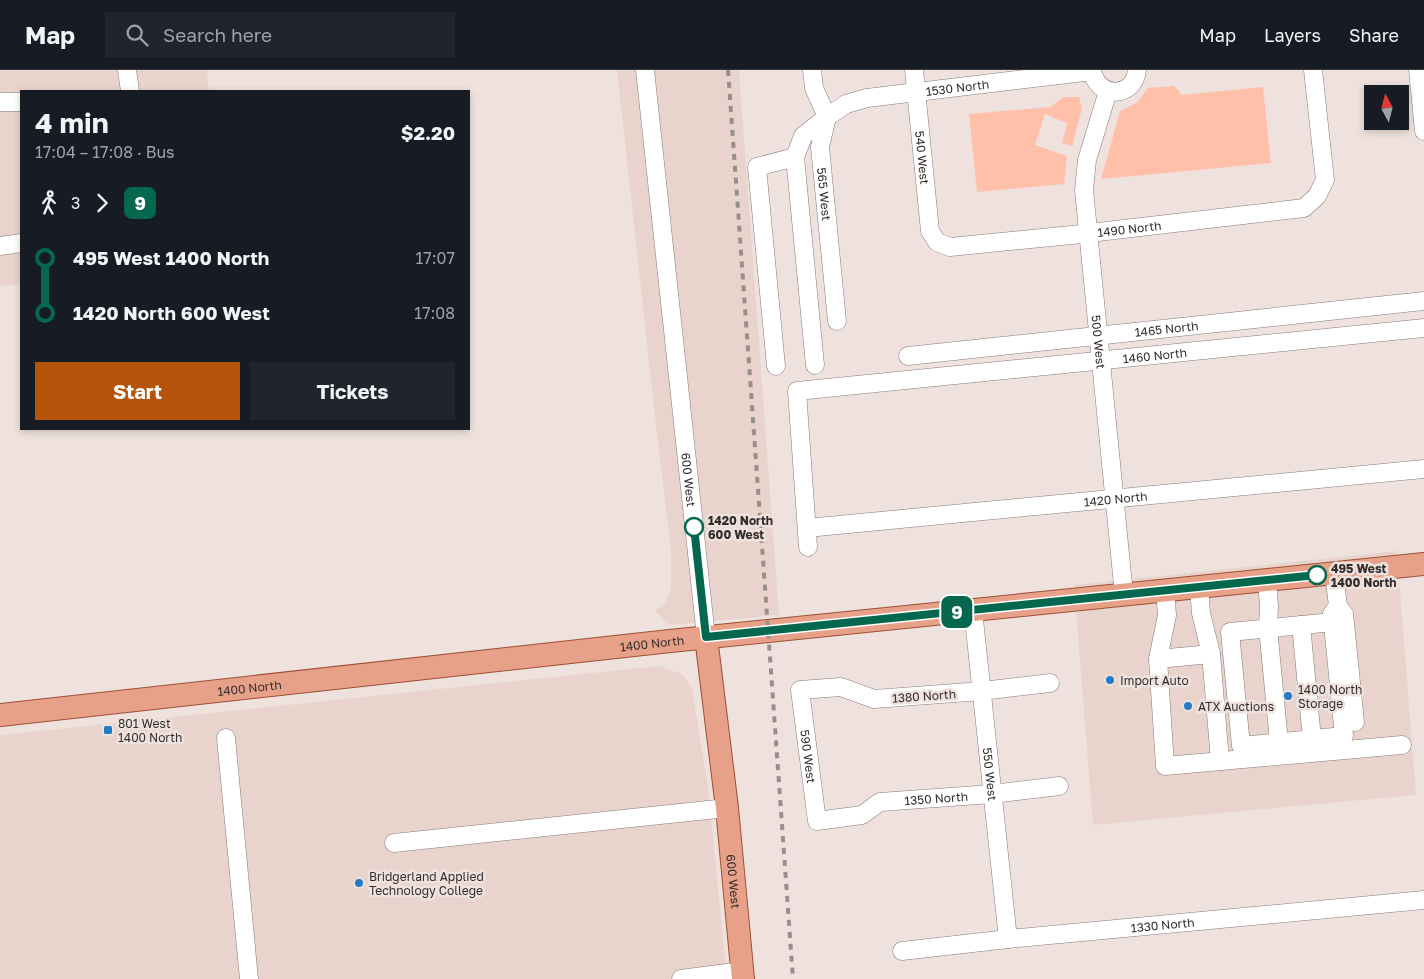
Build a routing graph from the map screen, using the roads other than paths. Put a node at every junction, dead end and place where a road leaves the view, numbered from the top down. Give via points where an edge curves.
1 (127, 70) edge
2 (645, 70) edge
3 (812, 70) edge
4 (914, 70) edge
5 (1092, 70) edge
6 (1137, 70) edge
7 (1312, 70) edge
8 (1418, 70) edge
9 (130, 90) edge
10 (1108, 91) junction
11 (916, 92) junction
12 (0, 102) edge
13 (20, 102) edge
14 (827, 116) junction
15 (1424, 131) edge
16 (795, 157) junction
17 (1088, 233) junction
18 (937, 242) joint
19 (20, 243) edge
20 (0, 246) edge
21 (1424, 301) edge
22 (837, 321) dead end
23 (1424, 328) edge
24 (1099, 336) junction
25 (908, 356) dead end
26 (1102, 361) junction
27 (815, 365) dead end
28 (776, 366) dead end
29 (1424, 469) edge
30 (1116, 498) junction
31 (806, 528) junction
32 (808, 547) dead end
33 (1424, 564) edge
34 (1334, 573) junction
35 (1267, 580) junction
36 (1199, 587) junction
37 (1165, 590) junction
38 (1124, 595) junction
39 (973, 610) junction
40 (1335, 614) junction
41 (1301, 625) junction
42 (1268, 628) junction
43 (706, 637) junction
44 (1211, 654) junction
45 (1158, 659) junction
46 (1050, 683) dead end
47 (800, 690) joint
48 (982, 691) junction
49 (0, 715) edge
50 (1356, 732) dead end
51 (226, 738) dead end
52 (1312, 739) junction
53 (1279, 742) junction
54 (1402, 746) dead end
55 (1220, 761) junction
56 (1058, 786) dead end
57 (992, 794) junction
58 (727, 808) junction
59 (817, 821) joint
60 (394, 843) dead end
61 (1424, 900) edge
62 (1008, 939) junction
63 (902, 951) dead end
64 (742, 975) edge
65 (249, 979) edge
66 (681, 979) edge

1 - 9 street
2 - 43 street, 600 West
3 - 14 street via 814,88
4 - 11 street, 540 West
5 - 10 street via 1097,83
5 - 11 street, 1530 North
6 - 10 street via 1129,87 1122,91
7 - 17 street, 1490 North via 1325,180 1317,196 1304,208
8 - 15 street
10 - 17 street, 500 West via 1087,160 1084,190
11 - 14 street, 1530 North via 860,100 846,104
11 - 18 street, 540 West via 930,231
12 - 13 street
14 - 16 street, 1530 North via 803,136
14 - 22 street, 565 West via 820,147
16 - 27 street
16 - 28 street via 757,167
17 - 18 street, 1490 North via 950,247
17 - 24 street, 500 West
19 - 20 street
21 - 24 street, 1465 North
23 - 26 street, 1460 North
24 - 25 street, 1465 North
24 - 26 street, 500 West
26 - 30 street, 500 West
26 - 31 street, 1460 North via 796,392
29 - 30 street, 1420 North
30 - 31 street, 1420 North
30 - 38 street, 500 West
31 - 32 street
33 - 34 main road, 1400 North
34 - 35 main road, 1400 North
34 - 40 street
35 - 36 main road, 1400 North
35 - 42 street
36 - 37 main road, 1400 North
36 - 44 street via 1201,613
37 - 38 main road, 1400 North
37 - 45 street via 1167,615
38 - 39 main road, 1400 North
39 - 43 main road, 1400 North
39 - 48 street, 550 West
40 - 41 street
40 - 50 street via 1344,614
40 - 52 street via 1344,736
41 - 42 street
41 - 52 street
42 - 53 street
42 - 53 street via 1230,632 1241,746
43 - 49 main road, 1400 North
43 - 58 main road, 600 West
44 - 45 street
44 - 55 street
45 - 55 street via 1165,766
46 - 48 street, 1380 North
47 - 48 street, 1380 North via 841,687 874,699
47 - 59 street, 590 West
48 - 57 street, 550 West
51 - 65 street
52 - 53 street
54 - 55 street
56 - 57 street, 1350 North
57 - 59 street, 1350 North via 880,802 862,815
57 - 62 street, 550 West
58 - 60 street
58 - 64 main road, 600 West
61 - 62 street, 1330 North
62 - 63 street, 1330 North
64 - 66 street

